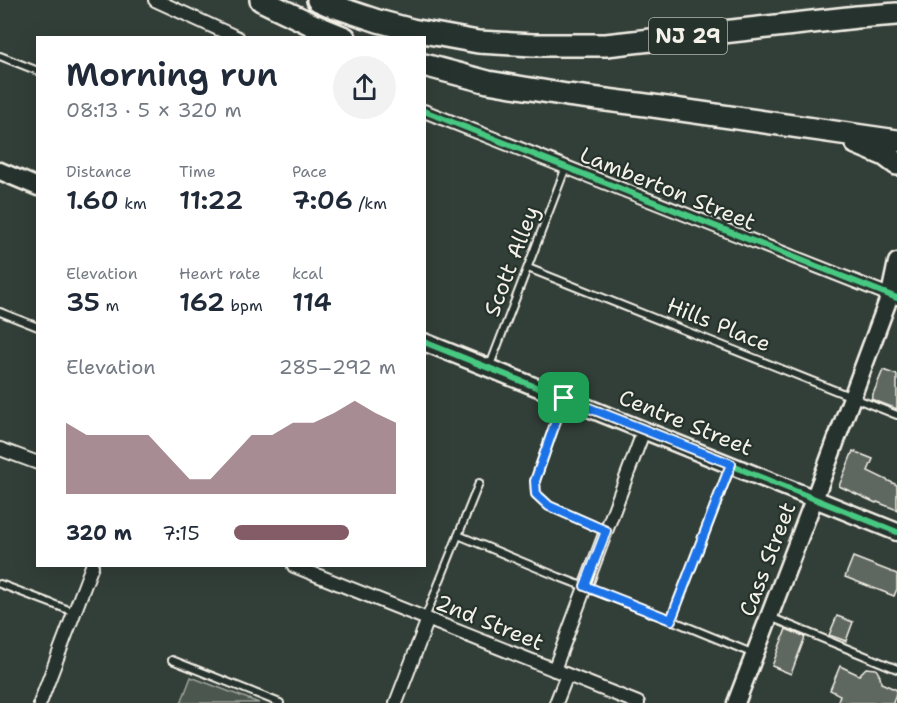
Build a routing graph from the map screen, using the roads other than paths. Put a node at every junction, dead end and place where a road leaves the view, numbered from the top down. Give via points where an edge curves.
1 (155, 0) edge
2 (261, 0) edge
3 (318, 0) edge
4 (364, 0) edge
5 (897, 0) edge
6 (897, 14) edge
7 (857, 17) junction
8 (234, 36) edge
9 (340, 36) edge
10 (478, 42) junction
11 (0, 56) edge
12 (426, 66) edge
13 (36, 70) edge
14 (426, 112) edge
15 (831, 132) junction
16 (897, 141) edge
17 (897, 164) edge
18 (566, 167) junction
19 (0, 171) edge
20 (36, 186) edge
21 (897, 262) edge
22 (528, 268) junction
23 (895, 294) edge
24 (0, 312) edge
25 (36, 326) edge
26 (426, 343) edge
27 (489, 368) junction
28 (564, 398) junction
29 (852, 398) junction
30 (897, 415) edge
31 (644, 430) junction
32 (0, 449) edge
33 (36, 462) edge
34 (731, 464) junction
35 (478, 483) dead end
36 (815, 498) junction
37 (606, 531) junction
38 (897, 532) edge
39 (458, 535) junction
40 (92, 567) edge
41 (297, 567) edge
42 (0, 584) edge
43 (585, 586) junction
44 (74, 612) junction
45 (768, 616) junction
46 (427, 619) junction
47 (671, 620) junction
48 (754, 655) junction
49 (172, 660) dead end
50 (897, 669) edge
51 (554, 670) junction
52 (567, 675) junction
53 (40, 703) edge
54 (280, 703) edge
55 (396, 703) edge
56 (556, 703) edge
57 (638, 703) edge
58 (736, 703) edge

1 - 8 street
2 - 9 highway
3 - 10 highway, NJ 29 via 412,30
4 - 10 highway via 372,6 445,26
5 - 7 highway
6 - 7 highway, NJ 29
7 - 10 highway, NJ 29 via 606,45
11 - 13 lane
12 - 15 highway via 488,82 567,95
14 - 18 street, Lamberton Street
15 - 16 highway
15 - 17 highway
18 - 22 lane, Scott Alley
18 - 23 street, Lamberton Street
19 - 20 street
21 - 23 street, Cass Street
22 - 27 lane, Scott Alley
22 - 29 lane, Hills Place
23 - 29 street, Cass Street
24 - 25 lane
26 - 27 street, Centre Street
27 - 28 street, Centre Street
28 - 31 street, Centre Street
28 - 37 lane via 535,481 536,494 549,506
29 - 30 lane, Hills Place
29 - 36 street, Cass Street
31 - 34 street, Centre Street
31 - 37 street
32 - 33 street
34 - 36 street, Centre Street
34 - 47 lane
35 - 39 lane
36 - 38 street, Centre Street
36 - 45 street, Cass Street
37 - 43 street
39 - 43 lane
39 - 46 lane
40 - 44 street
41 - 46 street, 2nd Street
42 - 44 lane
43 - 47 lane
43 - 51 street
44 - 53 street
45 - 48 street, Cass Street
45 - 50 lane
46 - 51 street, 2nd Street
46 - 55 street
47 - 48 lane
48 - 58 street, Cass Street
49 - 54 lane
51 - 52 street, 2nd Street
52 - 56 street
52 - 57 street, 2nd Street

